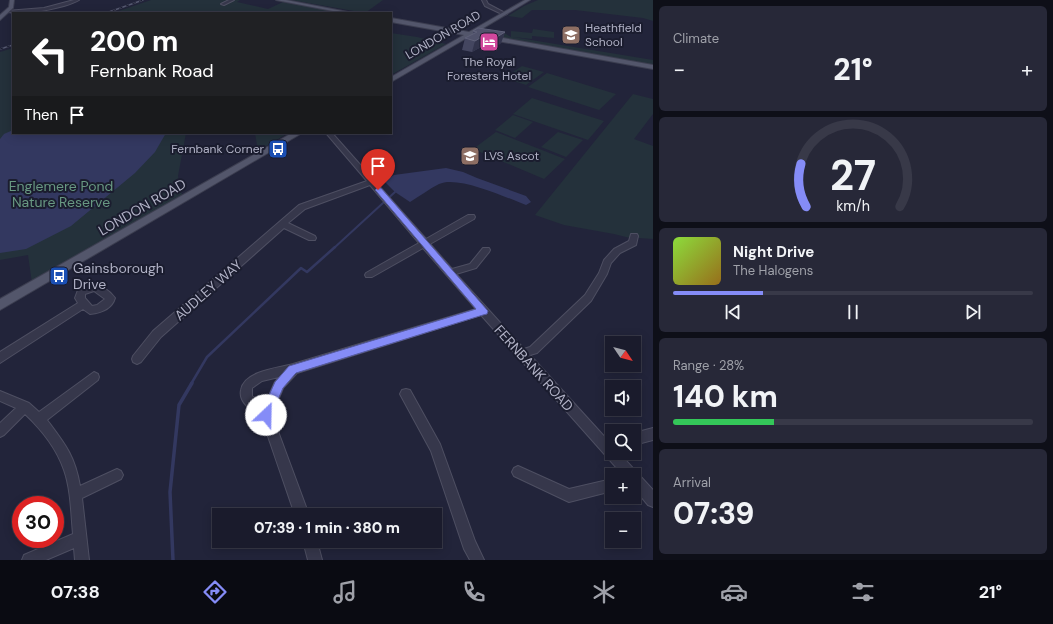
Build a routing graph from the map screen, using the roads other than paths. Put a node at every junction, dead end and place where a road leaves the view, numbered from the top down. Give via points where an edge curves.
1 (12, 0) edge
2 (77, 0) edge
3 (232, 0) edge
4 (278, 0) edge
5 (484, 0) edge
6 (528, 0) edge
7 (223, 4) dead end
8 (8, 11) junction
9 (345, 12) edge
10 (505, 14) junction
11 (0, 18) edge
12 (392, 20) edge
13 (471, 34) junction
14 (653, 67) edge
15 (392, 79) edge
16 (296, 134) edge
17 (330, 134) edge
18 (372, 182) junction
19 (471, 217) dead end
20 (283, 224) junction
21 (634, 236) dead end
22 (312, 238) dead end
23 (424, 243) junction
24 (486, 250) dead end
25 (451, 272) junction
26 (369, 274) dead end
27 (84, 304) dead end
28 (0, 305) edge
29 (483, 311) junction
30 (521, 354) junction
31 (0, 358) edge
32 (137, 360) dead end
33 (293, 369) junction
34 (94, 377) dead end
35 (406, 394) dead end
36 (0, 396) edge
37 (25, 407) junction
38 (266, 415) junction
39 (39, 419) junction
40 (0, 431) edge
41 (653, 434) edge
42 (641, 437) edge
43 (605, 443) edge
44 (619, 460) edge
45 (625, 468) edge
46 (518, 472) dead end
47 (117, 474) dead end
48 (605, 487) edge
49 (641, 487) edge
50 (75, 495) junction
51 (653, 500) edge
52 (299, 508) edge
53 (80, 538) junction
54 (312, 548) edge
55 (29, 560) edge
56 (82, 560) edge
57 (315, 560) edge
58 (477, 560) edge

1 - 8 main road
2 - 8 street via 61,6
3 - 7 street
4 - 9 main road
5 - 10 street via 486,4
6 - 10 main road, LONDON ROAD
8 - 11 main road
10 - 13 main road, LONDON ROAD
12 - 13 main road
13 - 14 main road
13 - 15 main road, LONDON ROAD
16 - 28 main road, LONDON ROAD
17 - 18 street, FERNBANK ROAD
18 - 20 street, AUDLEY WAY via 309,203
18 - 23 street, FERNBANK ROAD
19 - 23 street
20 - 22 street
20 - 32 street, AUDLEY WAY via 157,334
21 - 30 street via 632,243 618,251 607,262 603,274 588,298 533,350
23 - 25 street, FERNBANK ROAD
23 - 26 street
24 - 25 street via 473,266
25 - 29 street, FERNBANK ROAD
27 - 31 street
29 - 30 street, FERNBANK ROAD
29 - 33 street
30 - 43 street, FERNBANK ROAD
33 - 38 street via 279,385
33 - 38 street via 260,378 249,385 246,391 250,403
34 - 39 street
35 - 58 street via 436,448 469,544
36 - 37 street
37 - 39 street
37 - 40 street
38 - 52 street
39 - 50 street via 67,459
41 - 42 street
44 - 45 street, FERNBANK ROAD
46 - 48 street via 569,496
47 - 50 street
49 - 51 street, FERNBANK ROAD
50 - 53 street
53 - 55 street
53 - 56 street
54 - 57 street

